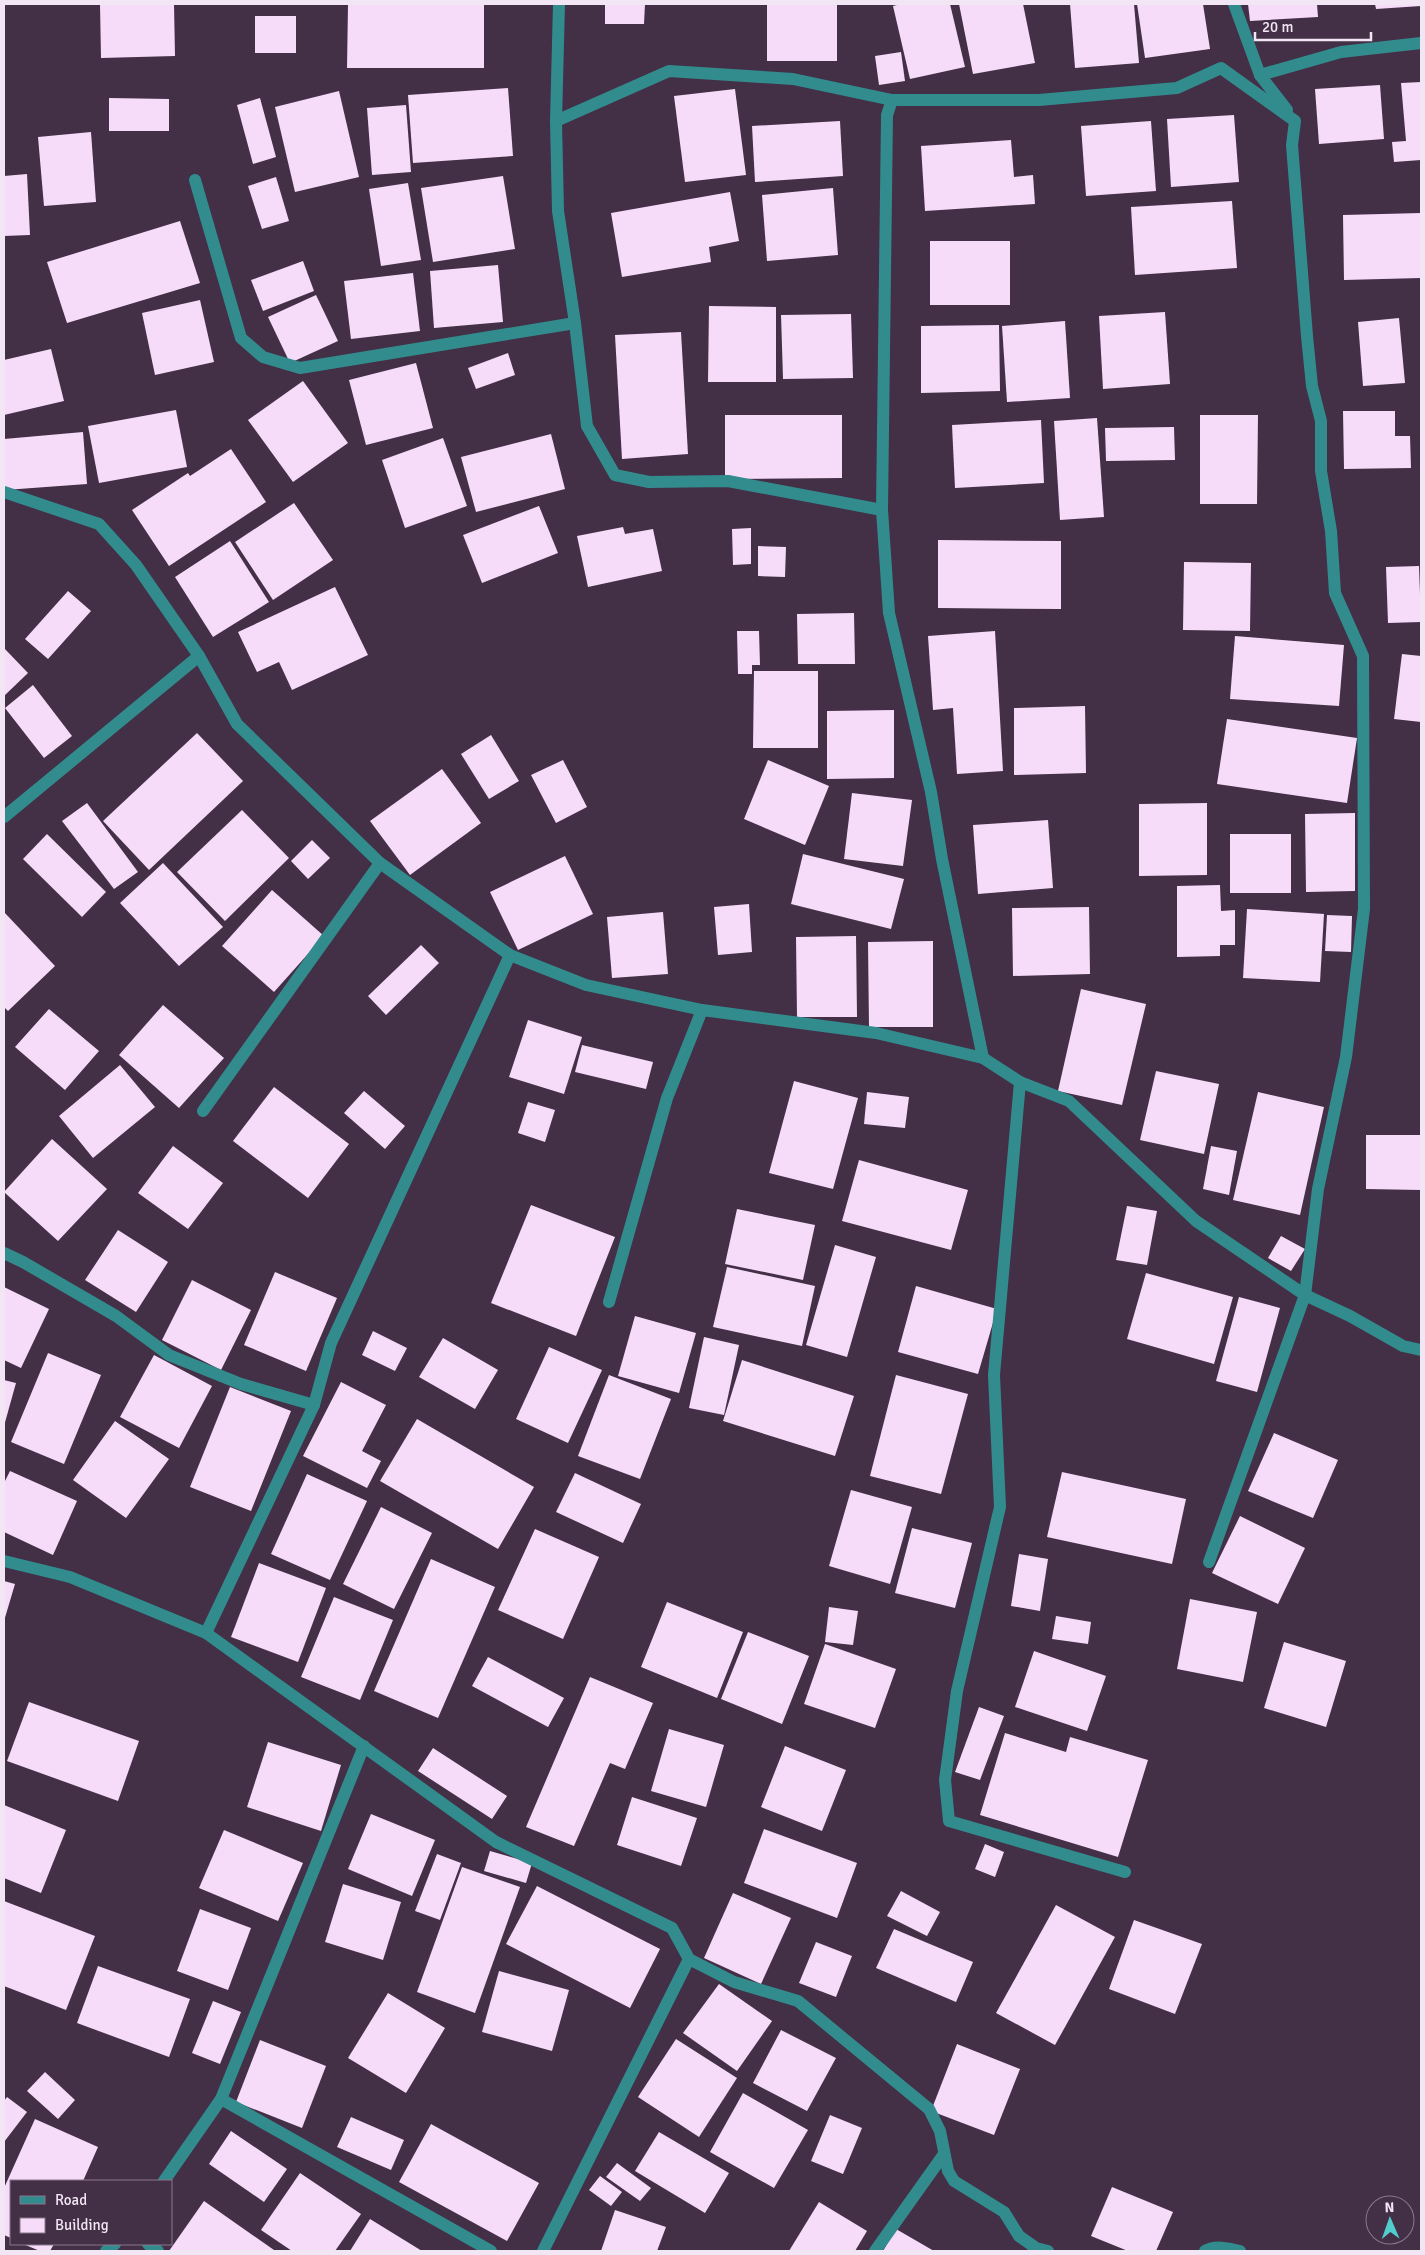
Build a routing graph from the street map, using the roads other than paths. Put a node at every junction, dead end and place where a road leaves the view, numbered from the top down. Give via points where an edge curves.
1 (559, 4) edge
2 (1234, 4) edge
3 (1421, 42) edge
4 (1260, 75) junction
5 (892, 100) junction
6 (556, 121) junction
7 (1295, 121) junction
8 (195, 180) dead end
9 (575, 323) junction
10 (4, 492) edge
11 (882, 510) junction
12 (199, 656) junction
13 (4, 817) edge
14 (380, 863) junction
15 (510, 955) junction
16 (702, 1010) junction
17 (983, 1058) junction
18 (1020, 1082) junction
19 (203, 1111) dead end
20 (4, 1253) edge
21 (1305, 1295) junction
22 (609, 1302) dead end
23 (1421, 1350) edge
24 (314, 1405) junction
25 (4, 1561) edge
26 (1209, 1562) dead end
27 (206, 1633) junction
28 (364, 1746) junction
29 (1125, 1872) dead end
30 (689, 1959) junction
31 (221, 2099) junction
32 (944, 2154) junction
33 (165, 2180) edge
34 (491, 2251) edge
35 (544, 2251) edge
36 (875, 2251) edge
37 (1048, 2251) edge
38 (1205, 2251) edge
39 (1240, 2251) edge

1 - 6 street
2 - 4 street
3 - 4 street via 1341,52
4 - 7 street
5 - 6 street via 793,80 669,71
5 - 7 street via 1040,100 1177,88 1221,68
5 - 11 street via 886,115
6 - 9 street via 558,211
7 - 21 street via 1292,145 1306,336 1312,386 1321,421 1321,471 1331,531 1335,592 1363,656 1364,733 1364,909 1359,958 1346,1057 1318,1189
8 - 9 street via 241,338 263,357 300,368
9 - 11 street via 587,426 615,475 650,482 728,481
10 - 12 street via 99,524 136,565
11 - 17 street via 889,613 931,792
12 - 13 street
12 - 14 street via 237,724
14 - 15 street
14 - 19 street
15 - 16 street via 586,985
15 - 24 street via 331,1343
16 - 17 street via 876,1033
16 - 22 street via 667,1098
17 - 18 street
18 - 21 street via 1069,1101 1196,1221
18 - 29 street via 994,1375 1000,1507 957,1691 945,1780 949,1821
20 - 24 street via 116,1316 169,1356 241,1384
21 - 23 street via 1402,1346
21 - 26 street
24 - 27 street
25 - 27 street via 70,1577
27 - 28 street
28 - 30 street via 496,1842 672,1928
28 - 31 street
30 - 32 street via 734,1982 798,2001 929,2109 940,2131
30 - 35 street
31 - 33 street
31 - 34 street
32 - 36 street
32 - 37 street via 954,2182 1004,2212 1019,2236 1036,2248
38 - 39 street via 1226,2248

